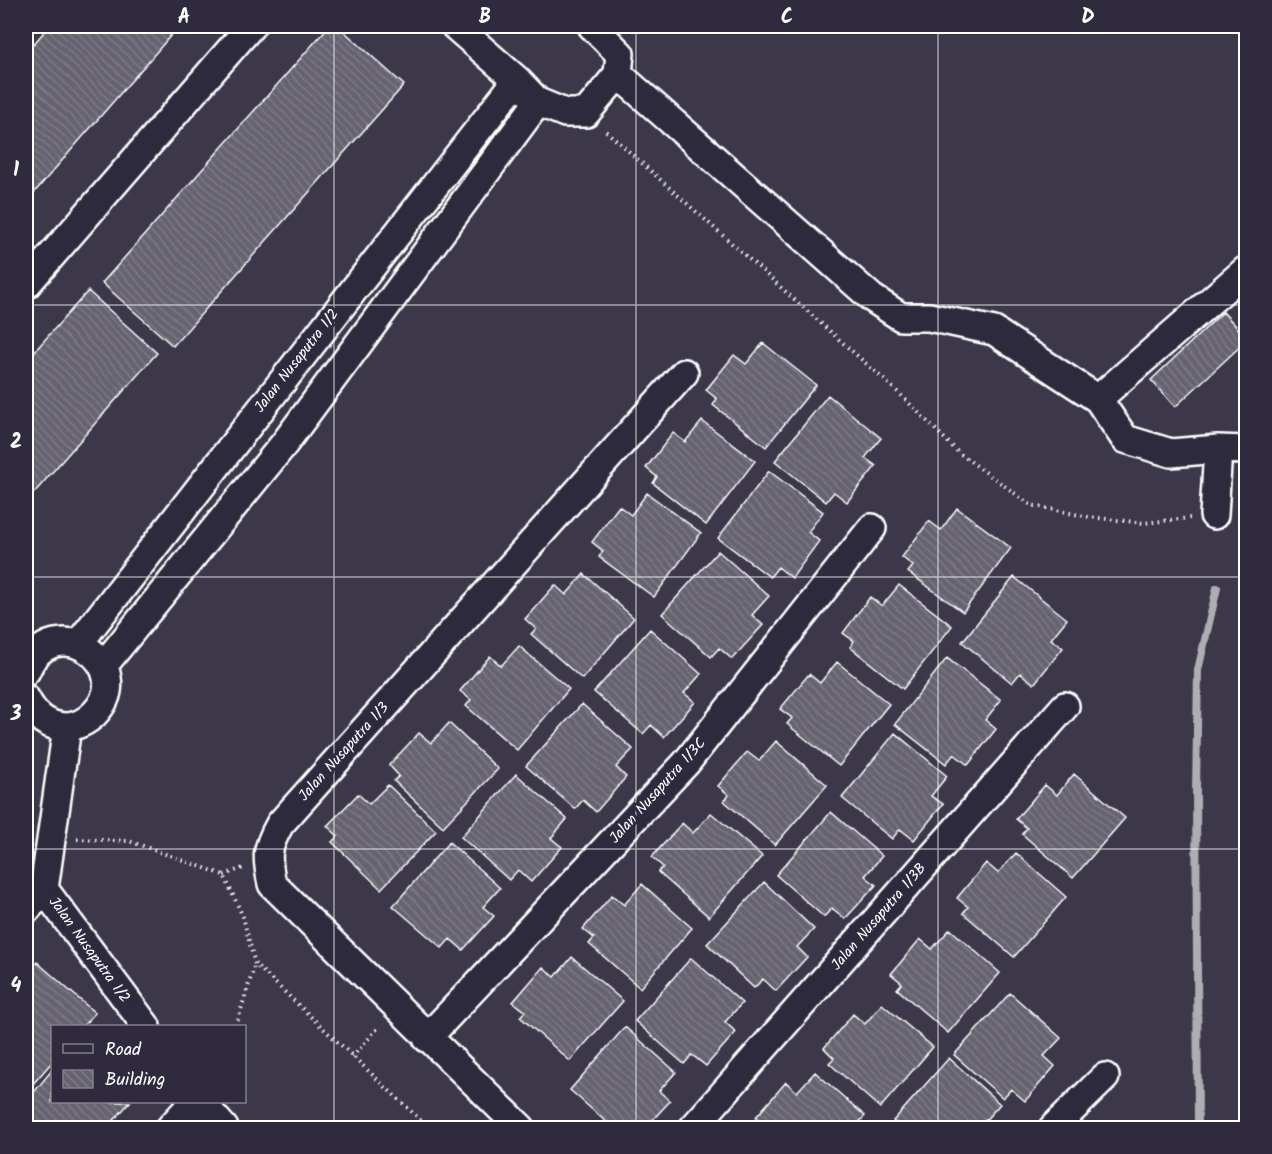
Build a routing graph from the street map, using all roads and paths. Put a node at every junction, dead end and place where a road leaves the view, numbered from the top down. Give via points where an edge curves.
1 (251, 26) edge
2 (455, 26) edge
3 (592, 26) edge
4 (618, 74) junction
5 (517, 80) junction
6 (538, 102) junction
7 (586, 112) junction
8 (1246, 270) edge
9 (26, 285) edge
10 (307, 350) junction
11 (338, 371) junction
12 (684, 373) dead end
13 (1098, 399) junction
14 (250, 421) junction
15 (284, 444) junction
16 (1218, 449) junction
17 (1246, 450) edge
18 (1214, 515) joint
19 (872, 528) dead end
20 (79, 643) junction
21 (104, 665) junction
22 (26, 671) edge
23 (26, 699) edge
24 (1065, 706) dead end
25 (67, 727) junction
26 (52, 838) junction
27 (44, 889) junction
28 (26, 910) edge
29 (255, 964) junction
30 (396, 1008) junction
31 (145, 1025) edge
32 (236, 1025) edge
33 (427, 1038) junction
34 (352, 1057) junction
35 (1105, 1077) dead end
36 (192, 1103) edge
37 (203, 1103) edge
38 (420, 1120) junction
39 (170, 1128) edge
40 (224, 1128) edge
41 (413, 1128) edge
42 (429, 1128) edge
43 (522, 1128) edge
44 (693, 1128) edge
45 (1053, 1128) edge

1 - 9 street
2 - 5 street
3 - 4 street via 620,54
4 - 7 street
4 - 13 street via 872,298 901,317 929,316 994,331
5 - 6 street
5 - 10 street, Jalan Nusaputra 1/2
6 - 7 street via 565,113
6 - 11 street
7 - 18 path via 900,394 958,453 1031,505 1144,523
8 - 13 street
10 - 11 street
10 - 14 street, Jalan Nusaputra 1/2
11 - 15 street
12 - 30 street, Jalan Nusaputra 1/3 via 280,824 271,840 267,860 272,884
13 - 16 street via 1125,439 1171,453
14 - 15 street
14 - 20 street, Jalan Nusaputra 1/2
15 - 21 street
16 - 17 street
16 - 18 street
19 - 33 street, Jalan Nusaputra 1/3C via 686,763
20 - 21 street
20 - 22 street via 61,642 44,647 30,660
21 - 25 street via 108,686 102,706 87,721
23 - 25 street via 33,712 48,723
24 - 44 street, Jalan Nusaputra 1/3B
25 - 26 street, Jalan Nusaputra 1/2
26 - 27 street, Jalan Nusaputra 1/2
26 - 29 path via 129,841 224,875 243,917
27 - 28 street
27 - 31 street, Jalan Nusaputra 1/2
29 - 32 path
29 - 34 path
30 - 33 street, Jalan Nusaputra 1/3
30 - 34 path
33 - 43 street, Jalan Nusaputra 1/3
34 - 38 path
35 - 45 street
36 - 39 street
37 - 40 street
38 - 41 path
38 - 42 path

